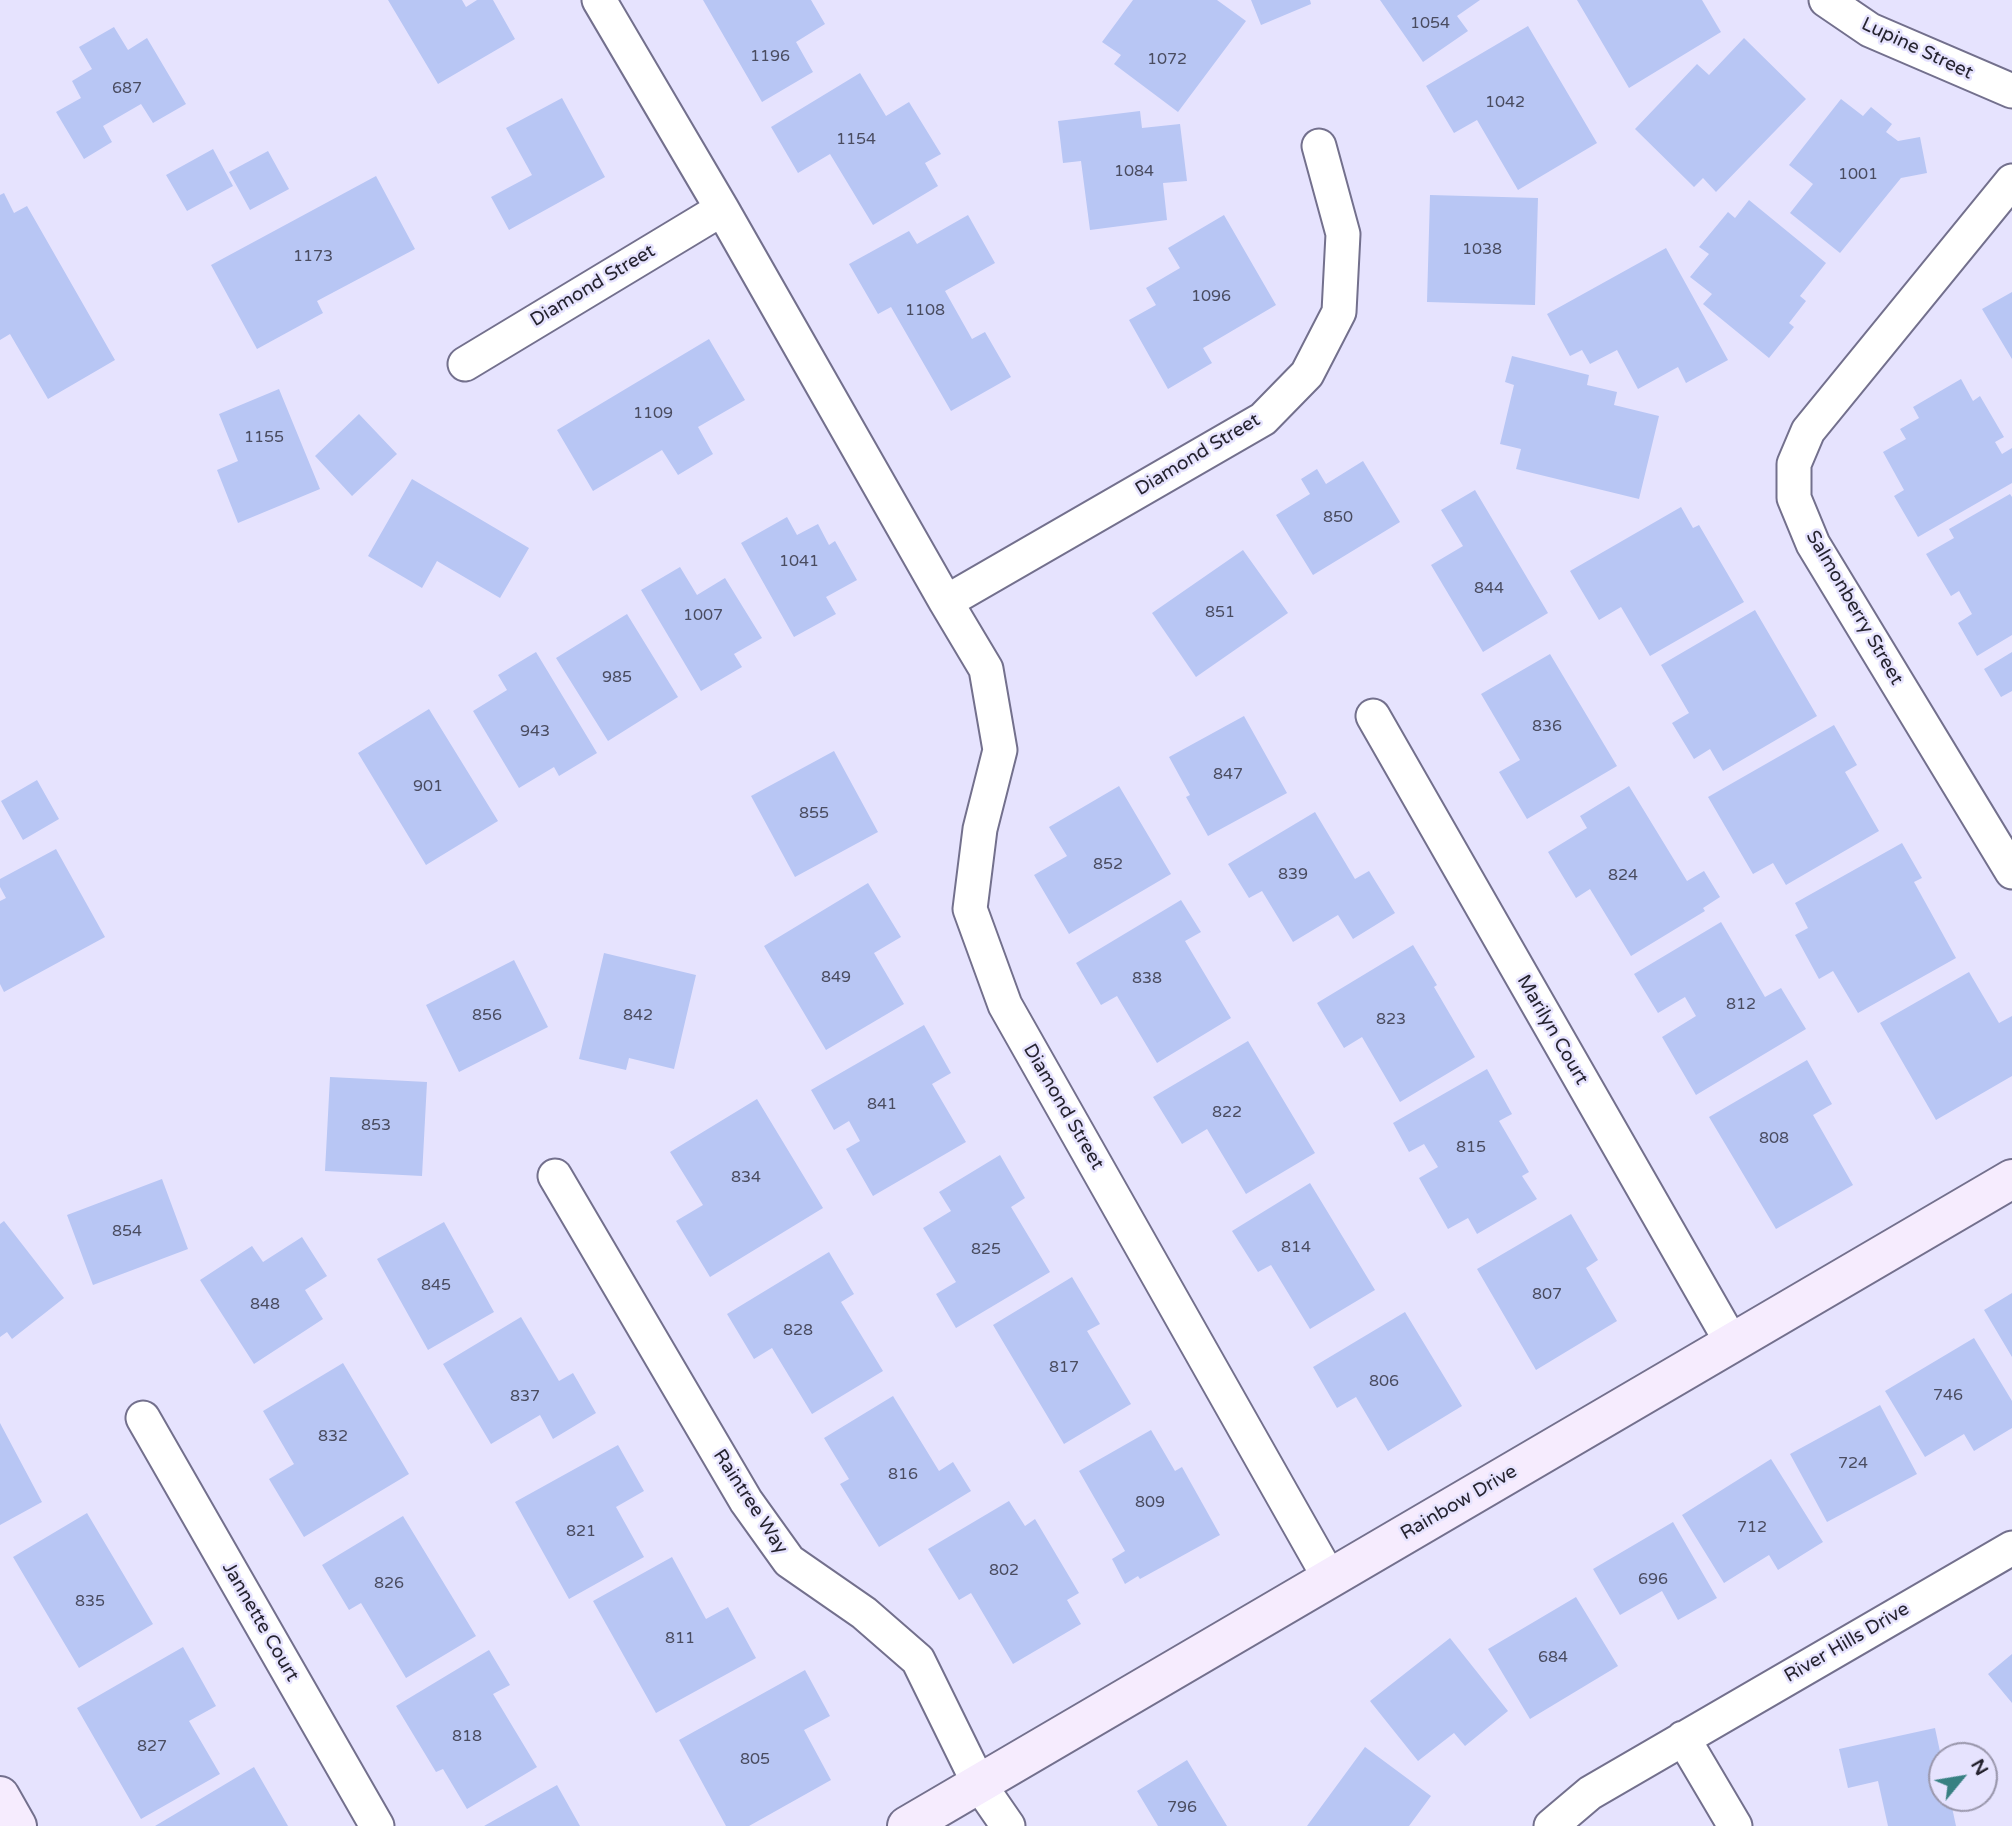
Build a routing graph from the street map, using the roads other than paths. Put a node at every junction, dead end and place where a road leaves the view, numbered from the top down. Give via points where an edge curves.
1 (599, 0) edge
2 (1826, 0) edge
3 (2012, 91) edge
4 (1319, 146) dead end
5 (2012, 181) edge
6 (722, 209) junction
7 (465, 364) dead end
8 (946, 602) junction
9 (1373, 716) dead end
10 (2012, 872) edge
11 (555, 1176) dead end
12 (2012, 1179) edge
13 (1732, 1343) junction
14 (143, 1418) dead end
15 (2012, 1548) edge
16 (1330, 1578) junction
17 (1683, 1738) junction
18 (979, 1784) junction
19 (0, 1796) edge
20 (18, 1826) edge
21 (377, 1826) edge
22 (907, 1826) edge
23 (1008, 1826) edge
24 (1551, 1826) edge
25 (1735, 1826) edge

1 - 6 street, Diamond Street
2 - 3 street, Lupine Street via 1870,30
4 - 8 street, Diamond Street via 1343,234 1339,312 1307,374 1263,418
5 - 10 street, Salmonberry Street via 1808,431 1794,464 1794,498 1813,544
6 - 7 street, Diamond Street
6 - 8 street, Diamond Street
8 - 16 street, Diamond Street via 986,669 1000,750 980,829 970,909 1005,1004
9 - 13 street, Marilyn Court
11 - 18 street, Raintree Way via 746,1501 789,1561 864,1613 918,1660
12 - 13 street, Rainbow Drive
13 - 16 street, Rainbow Drive
14 - 21 street, Jannette Court
15 - 17 street, River Hills Drive
16 - 18 street, Rainbow Drive
17 - 24 street, River Hills Drive via 1590,1793
17 - 25 street
18 - 22 street, Rainbow Drive
18 - 23 street, Raintree Way
19 - 20 street

